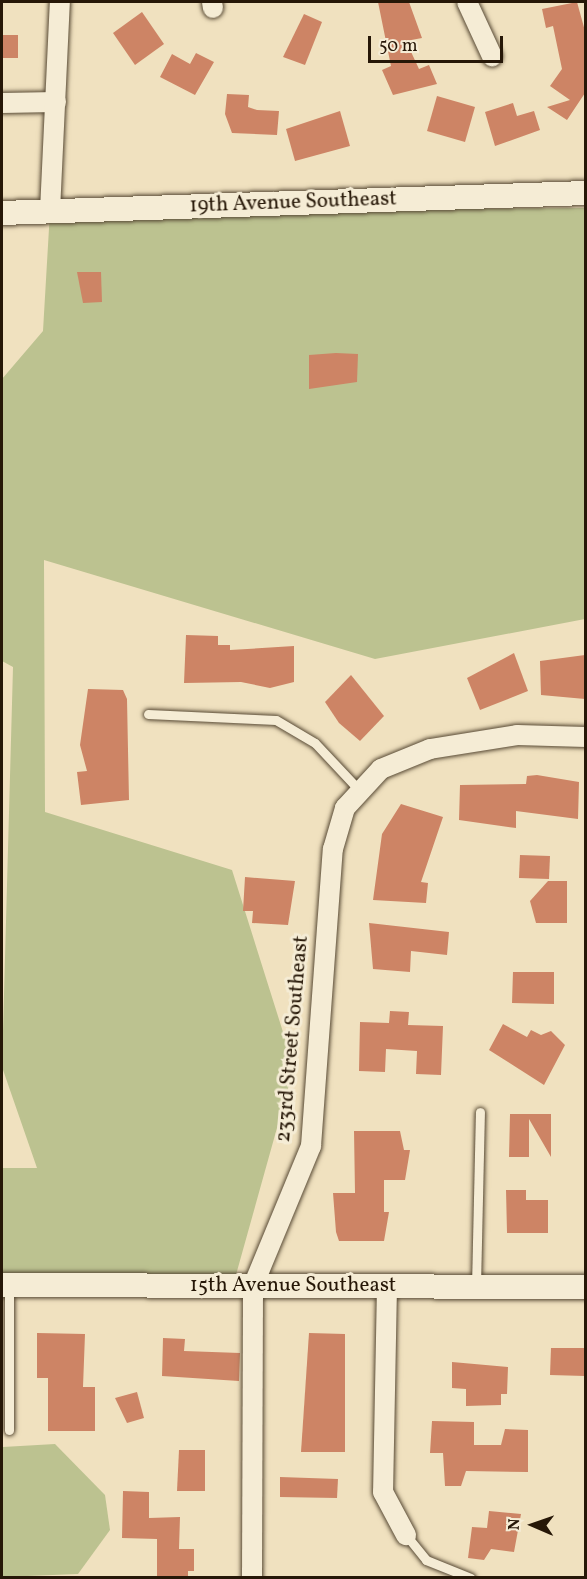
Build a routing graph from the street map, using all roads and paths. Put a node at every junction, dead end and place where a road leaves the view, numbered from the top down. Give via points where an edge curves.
1 (60, 2) edge
2 (467, 2) edge
3 (492, 56) dead end
4 (56, 102) junction
5 (2, 103) edge
6 (585, 193) edge
7 (50, 211) junction
8 (2, 213) edge
9 (148, 714) dead end
10 (585, 737) edge
11 (361, 792) junction
12 (480, 1112) dead end
13 (5, 1285) edge
14 (254, 1286) junction
15 (387, 1286) junction
16 (476, 1286) junction
17 (585, 1287) edge
18 (9, 1430) dead end
19 (406, 1535) joint
20 (252, 1578) edge
21 (471, 1578) edge

1 - 4 street
2 - 3 street
4 - 5 street
4 - 7 street
6 - 7 street, 19th Avenue Southeast
7 - 8 street, 19th Avenue Southeast
9 - 11 lane via 276,720 315,743
10 - 11 street, 233rd Street Southeast via 517,735 430,749 381,769
11 - 14 street, 233rd Street Southeast via 345,808 333,849 311,1146
12 - 16 lane
13 - 14 street, 15th Avenue Southeast
13 - 18 lane
14 - 15 street, 15th Avenue Southeast
14 - 20 street, 233rd Street Southeast
15 - 16 street, 15th Avenue Southeast
15 - 19 street via 383,1492
16 - 17 street, 15th Avenue Southeast
19 - 21 lane via 426,1560

